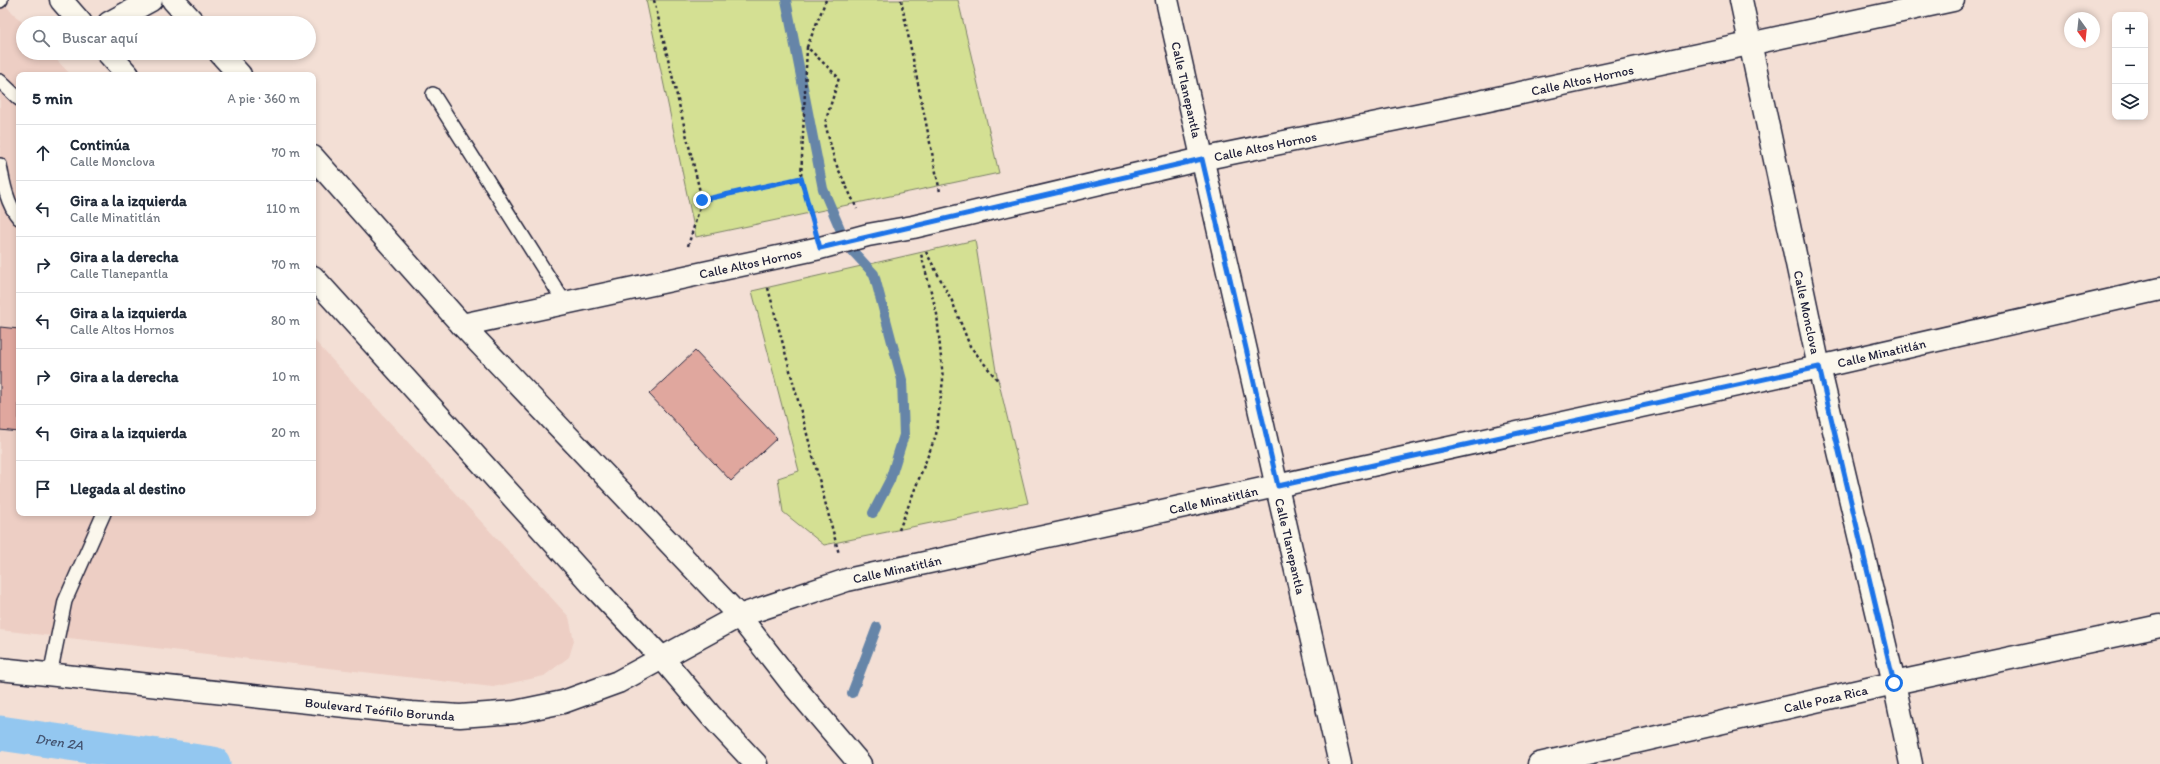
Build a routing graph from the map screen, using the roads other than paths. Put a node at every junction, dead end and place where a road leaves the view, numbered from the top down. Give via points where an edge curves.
1 (60, 0) edge
2 (151, 0) edge
3 (173, 0) edge
4 (1168, 0) edge
5 (1741, 0) edge
6 (1953, 0) edge
7 (75, 16) edge
8 (122, 16) edge
9 (188, 16) edge
10 (1750, 43) junction
11 (114, 60) edge
12 (226, 60) edge
13 (125, 72) edge
14 (237, 72) edge
15 (0, 81) edge
16 (433, 94) dead end
17 (16, 96) edge
18 (1202, 159) junction
19 (316, 160) edge
20 (0, 165) edge
21 (16, 215) edge
22 (316, 280) edge
23 (2160, 289) edge
24 (565, 303) junction
25 (462, 326) junction
26 (1819, 367) junction
27 (1278, 486) junction
28 (103, 516) edge
29 (739, 616) junction
30 (2160, 626) edge
31 (662, 658) junction
32 (0, 669) edge
33 (50, 675) junction
34 (1894, 683) junction
35 (749, 757) edge
36 (860, 764) edge
37 (1340, 764) edge
38 (1539, 764) edge
39 (1911, 764) edge

1 - 7 main road
2 - 8 main road
3 - 9 main road
4 - 18 main road, Calle Tlanepantla
5 - 10 main road, Calle Monclova
6 - 10 main road, Calle Altos Hornos
10 - 18 main road, Calle Altos Hornos
10 - 26 main road, Calle Monclova
11 - 13 main road
12 - 14 main road
15 - 17 lane
16 - 24 lane
18 - 24 main road, Calle Altos Hornos via 913,227
18 - 27 main road, Calle Tlanepantla
19 - 25 main road
20 - 21 lane via 3,181
22 - 31 main road
23 - 26 main road, Calle Minatitlán
24 - 25 main road, Calle Altos Hornos
25 - 29 main road
26 - 27 main road, Calle Minatitlán
26 - 34 main road, Calle Monclova
27 - 29 main road, Calle Minatitlán via 846,580
27 - 37 main road, Calle Tlanepantla
28 - 33 lane via 65,601
29 - 31 main road, Boulevard Teófilo Borunda
29 - 36 main road
30 - 34 main road, Calle Poza Rica
31 - 33 main road, Boulevard Teófilo Borunda via 618,682 563,702 515,712 460,716
31 - 35 main road
32 - 33 main road, Boulevard Teófilo Borunda
34 - 38 main road, Calle Poza Rica
34 - 39 main road, Calle Monclova

